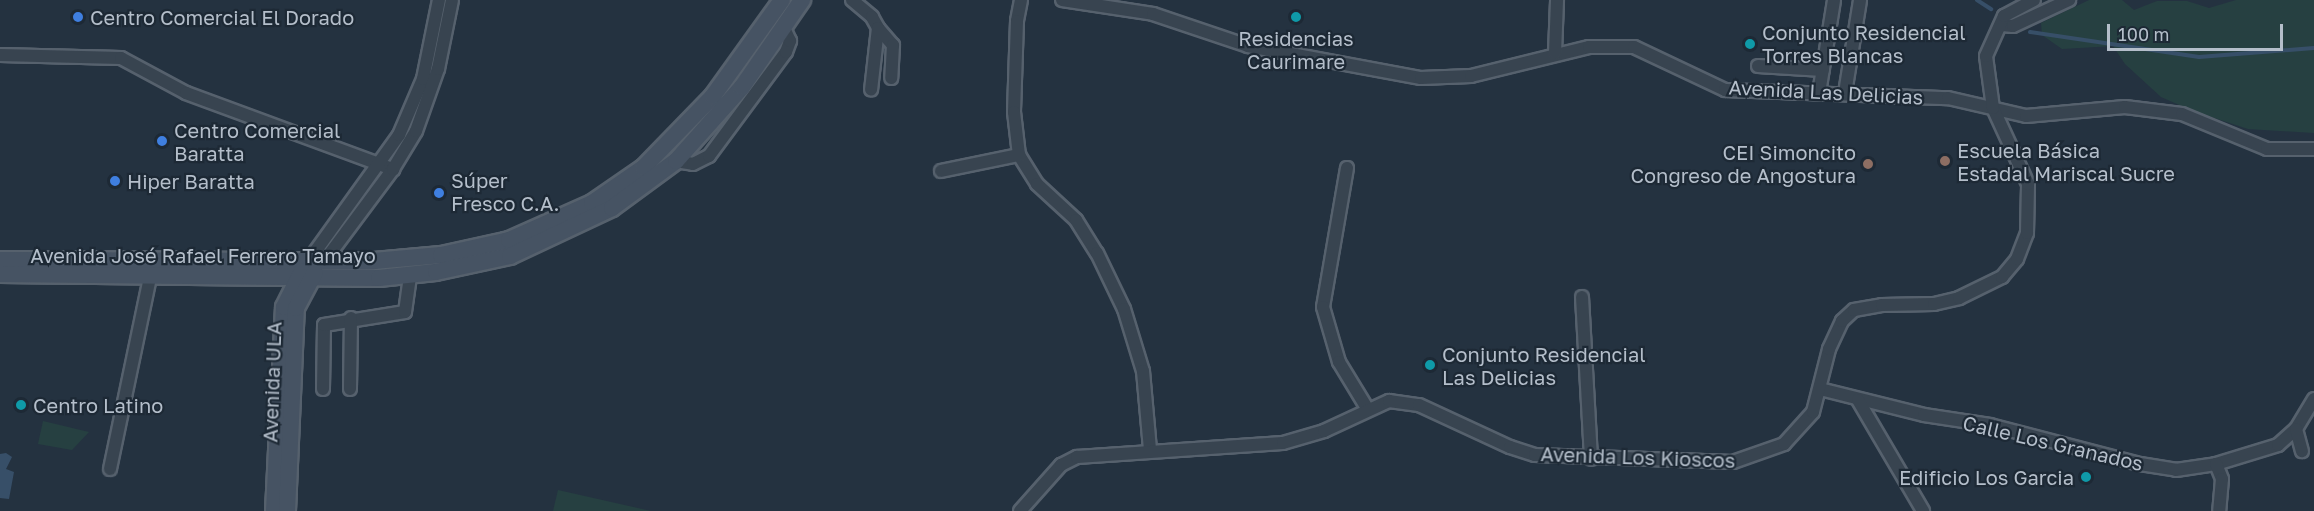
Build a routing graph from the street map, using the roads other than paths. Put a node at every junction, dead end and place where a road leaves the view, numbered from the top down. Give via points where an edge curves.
1 (438, 0) edge
2 (452, 0) edge
3 (782, 0) edge
4 (802, 0) edge
5 (852, 0) edge
6 (1021, 0) edge
7 (1062, 0) edge
8 (1557, 0) edge
9 (1834, 0) edge
10 (1860, 0) edge
11 (2034, 0) edge
12 (2068, 0) edge
13 (2002, 25) junction
14 (878, 28) junction
15 (1555, 53) junction
16 (0, 55) edge
17 (1758, 66) dead end
18 (1823, 70) junction
19 (891, 78) dead end
20 (871, 90) dead end
21 (1819, 93) junction
22 (1845, 93) junction
23 (1993, 108) junction
24 (2314, 149) edge
25 (1019, 155) junction
26 (379, 162) junction
27 (1347, 168) dead end
28 (393, 169) junction
29 (941, 171) dead end
30 (0, 260) edge
31 (315, 263) junction
32 (0, 274) edge
33 (410, 275) junction
34 (150, 278) junction
35 (304, 280) junction
36 (1582, 297) dead end
37 (351, 318) junction
38 (323, 389) dead end
39 (350, 389) dead end
40 (1820, 389) junction
41 (2314, 399) edge
42 (1858, 400) junction
43 (1367, 408) junction
44 (2296, 429) junction
45 (1150, 450) junction
46 (2302, 451) dead end
47 (1591, 459) junction
48 (2216, 464) junction
49 (110, 469) dead end
50 (274, 511) edge
51 (288, 511) edge
52 (1020, 511) edge
53 (1923, 511) edge
54 (2219, 511) edge

1 - 26 street via 423,79 399,135
2 - 28 street via 428,101
3 - 31 street, Avenida José Rafael Ferrero Tamayo via 692,122 643,168 592,203 509,240 472,250 415,258
4 - 33 street, Avenida José Rafael Ferrero Tamayo via 742,87 676,161 620,204 557,236 499,259
5 - 14 street via 872,17
6 - 25 street via 1014,112
7 - 15 street, Avenida Las Delicias via 1153,14 1248,46 1421,78 1471,76
8 - 15 street
9 - 18 street
10 - 22 street
11 - 13 street, Avenida Los Kioscos via 2004,16
12 - 13 street via 2013,26
13 - 23 street, Avenida Los Kioscos via 1992,37 1986,56
14 - 19 street via 893,45
14 - 20 street
15 - 21 street, Avenida Las Delicias via 1634,47 1725,90
16 - 26 street via 121,58 186,93
17 - 18 street
18 - 21 street
21 - 22 street, Avenida Las Delicias
22 - 23 street, Avenida Las Delicias via 1948,98
23 - 24 street, Avenida Las Delicias via 2026,116 2125,106 2182,114 2267,149
23 - 40 street, Avenida Los Kioscos via 2028,183 2027,233 2017,258 2002,277 1959,298 1934,304 1854,310 1842,321 1832,340
25 - 29 street
25 - 45 street via 1037,184 1076,220 1124,309 1143,370
26 - 28 street
26 - 31 street
27 - 43 street via 1323,307 1339,363
28 - 31 street
30 - 31 street, Avenida José Rafael Ferrero Tamayo
31 - 35 street, Avenida ULA
32 - 34 street, Avenida José Rafael Ferrero Tamayo
33 - 35 street, Avenida José Rafael Ferrero Tamayo
33 - 37 street via 405,312
34 - 35 street, Avenida José Rafael Ferrero Tamayo
34 - 49 street
35 - 50 street, Avenida ULA via 284,307
35 - 51 street, Avenida ULA via 296,308
36 - 47 street
37 - 38 street via 324,325
37 - 39 street
40 - 42 street, Calle Los Granados
40 - 47 street, Avenida Los Kioscos via 1813,412 1791,437 1750,459
41 - 44 street
42 - 48 street, Calle Los Granados via 1990,424 2149,466 2190,469
42 - 53 street
43 - 45 street, Avenida Los Kioscos via 1324,431 1283,443 1187,452
43 - 47 street, Avenida Los Kioscos via 1389,401 1419,405 1522,452
44 - 46 street
44 - 48 street, Calle Los Granados via 2278,445
45 - 52 street, Avenida Los Kioscos via 1077,457 1061,465
48 - 54 street via 2222,479

